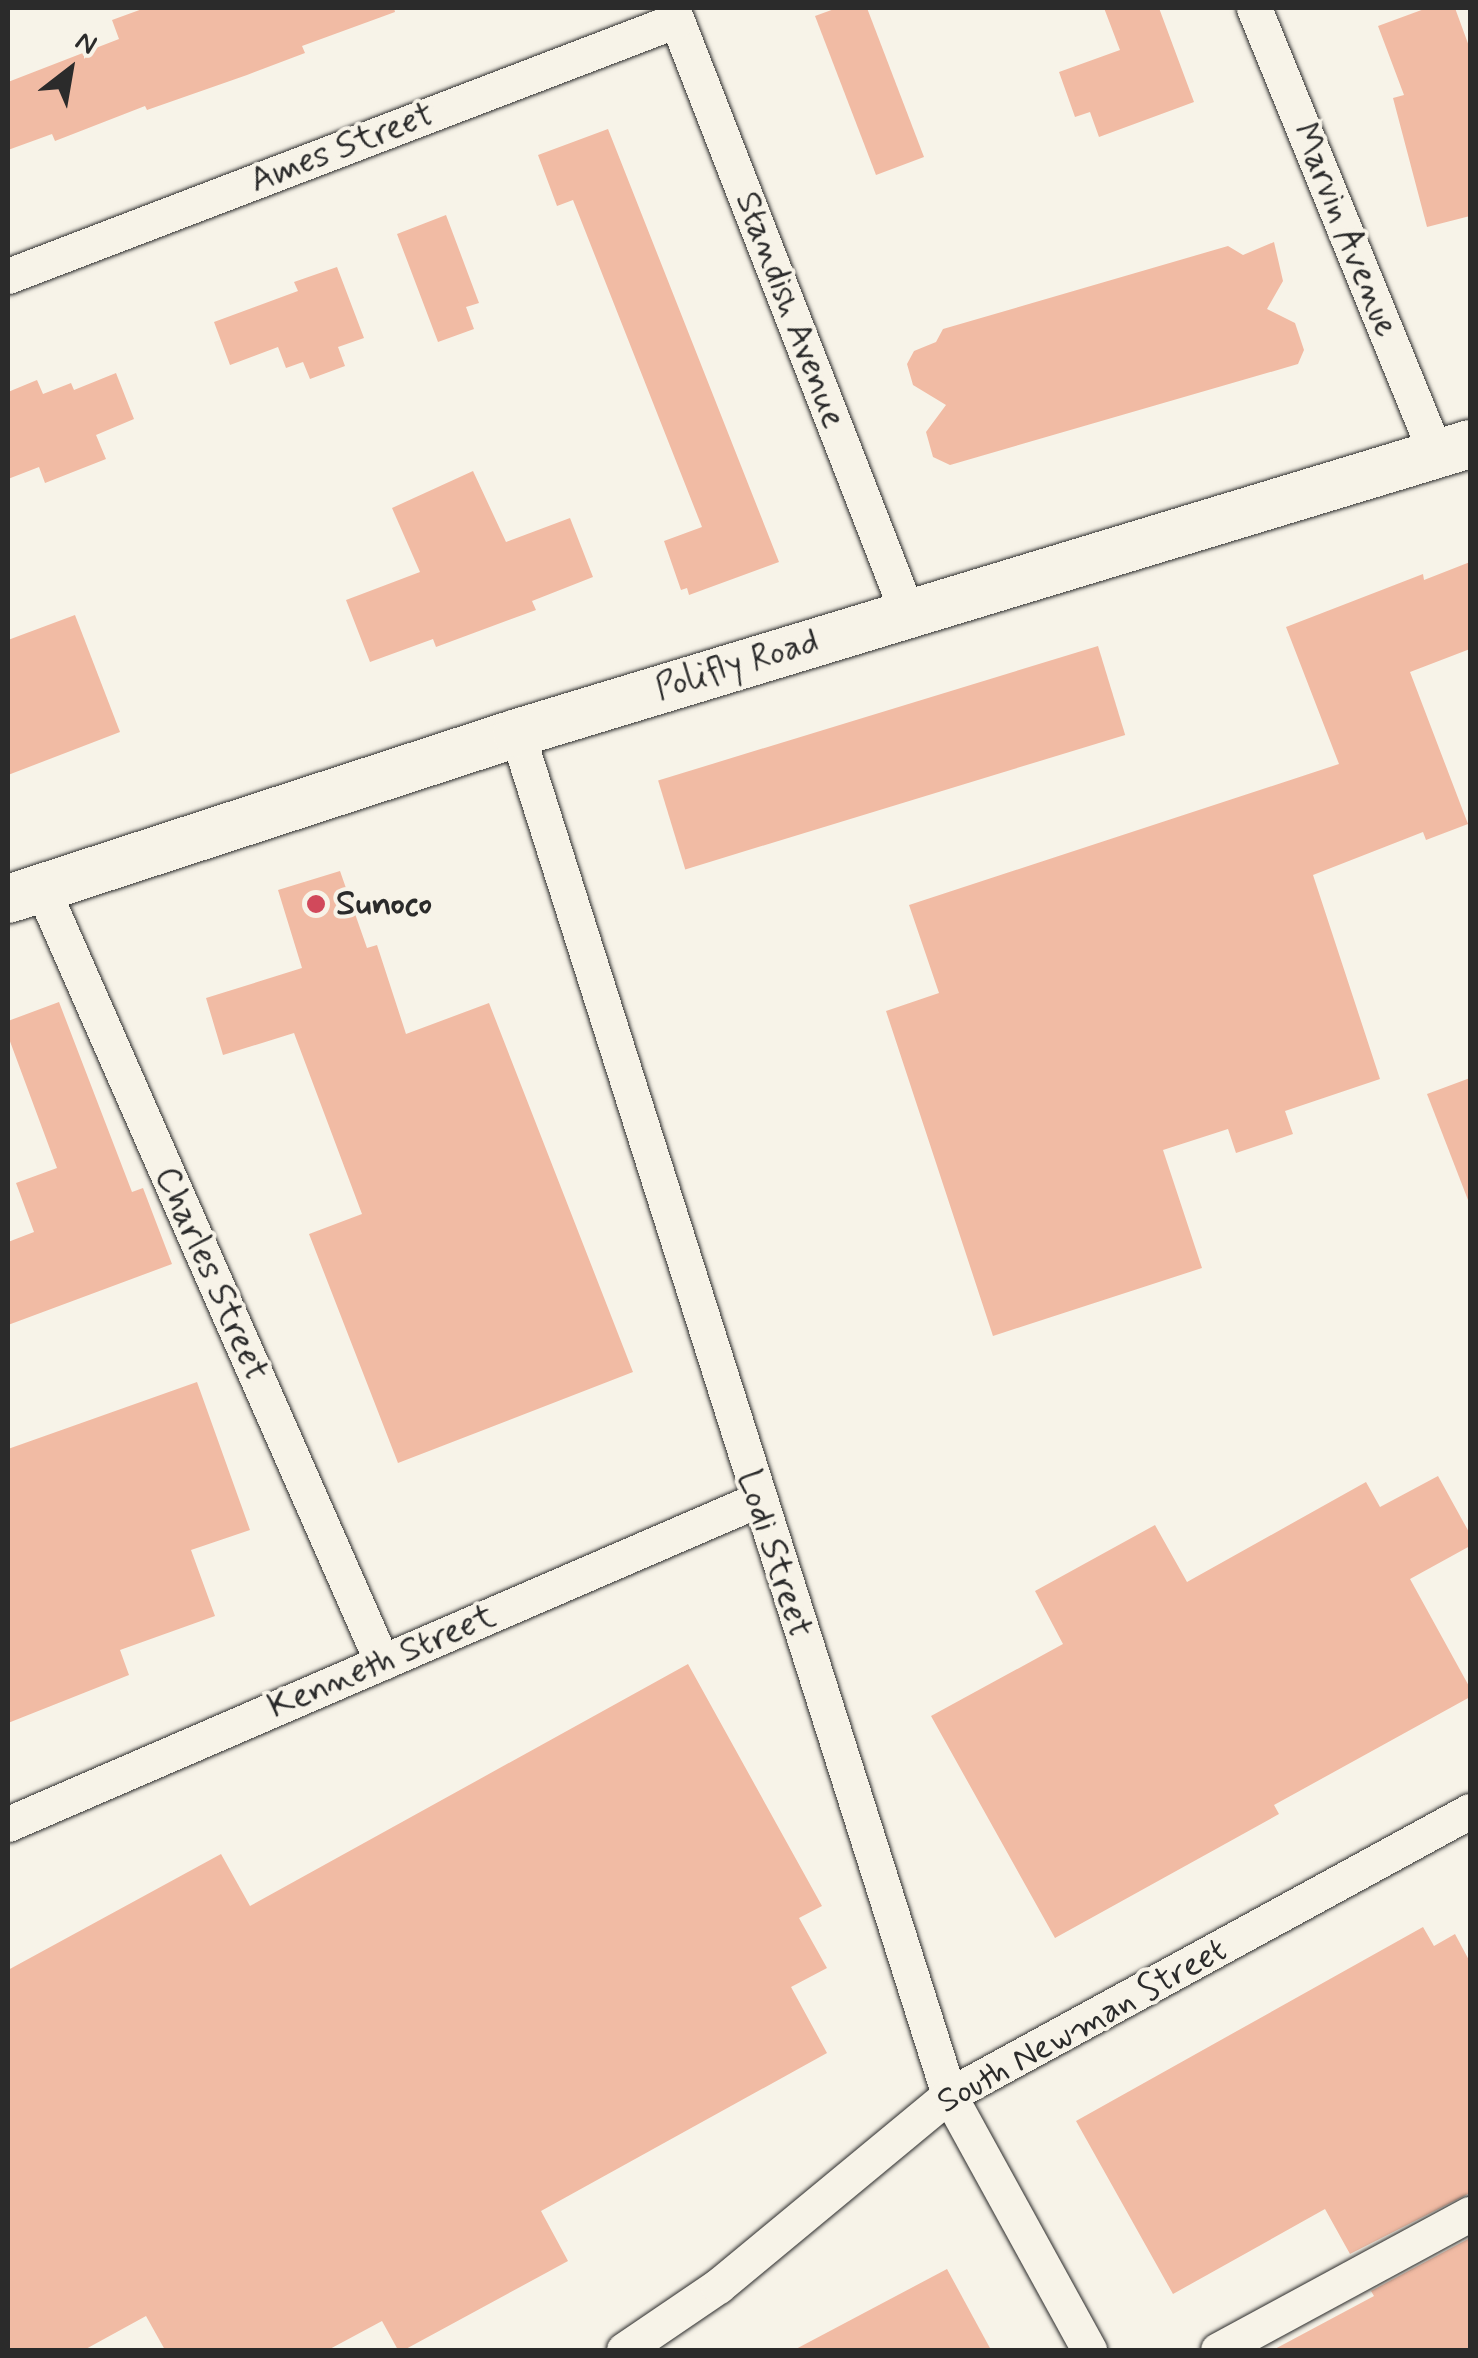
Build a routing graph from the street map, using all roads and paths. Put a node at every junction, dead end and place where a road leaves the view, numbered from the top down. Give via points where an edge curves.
1 (1254, 8) edge
2 (674, 14) edge
3 (8, 276) edge
4 (1453, 449) edge
5 (907, 612) junction
6 (517, 733) junction
7 (24, 892) edge
8 (757, 1500) junction
9 (382, 1662) junction
10 (1470, 1812) edge
11 (8, 1824) edge
12 (948, 2096) junction
13 (1470, 2214) edge
14 (624, 2350) edge
15 (1089, 2350) edge
16 (1218, 2350) edge

1 - 4 street, Marvin Avenue
2 - 3 street, Ames Street
2 - 5 street, Standish Avenue
4 - 5 main road, Polifly Road
5 - 6 main road, Polifly Road
6 - 7 main road, Polifly Road
6 - 8 street, Lodi Street
7 - 9 street, Charles Street
8 - 9 street, Kenneth Street
8 - 12 street, Lodi Street
9 - 11 street, Kenneth Street
10 - 12 street, South Newman Street
12 - 14 street, South Newman Street via 718,2286
12 - 15 street, Lodi Street
13 - 16 street

